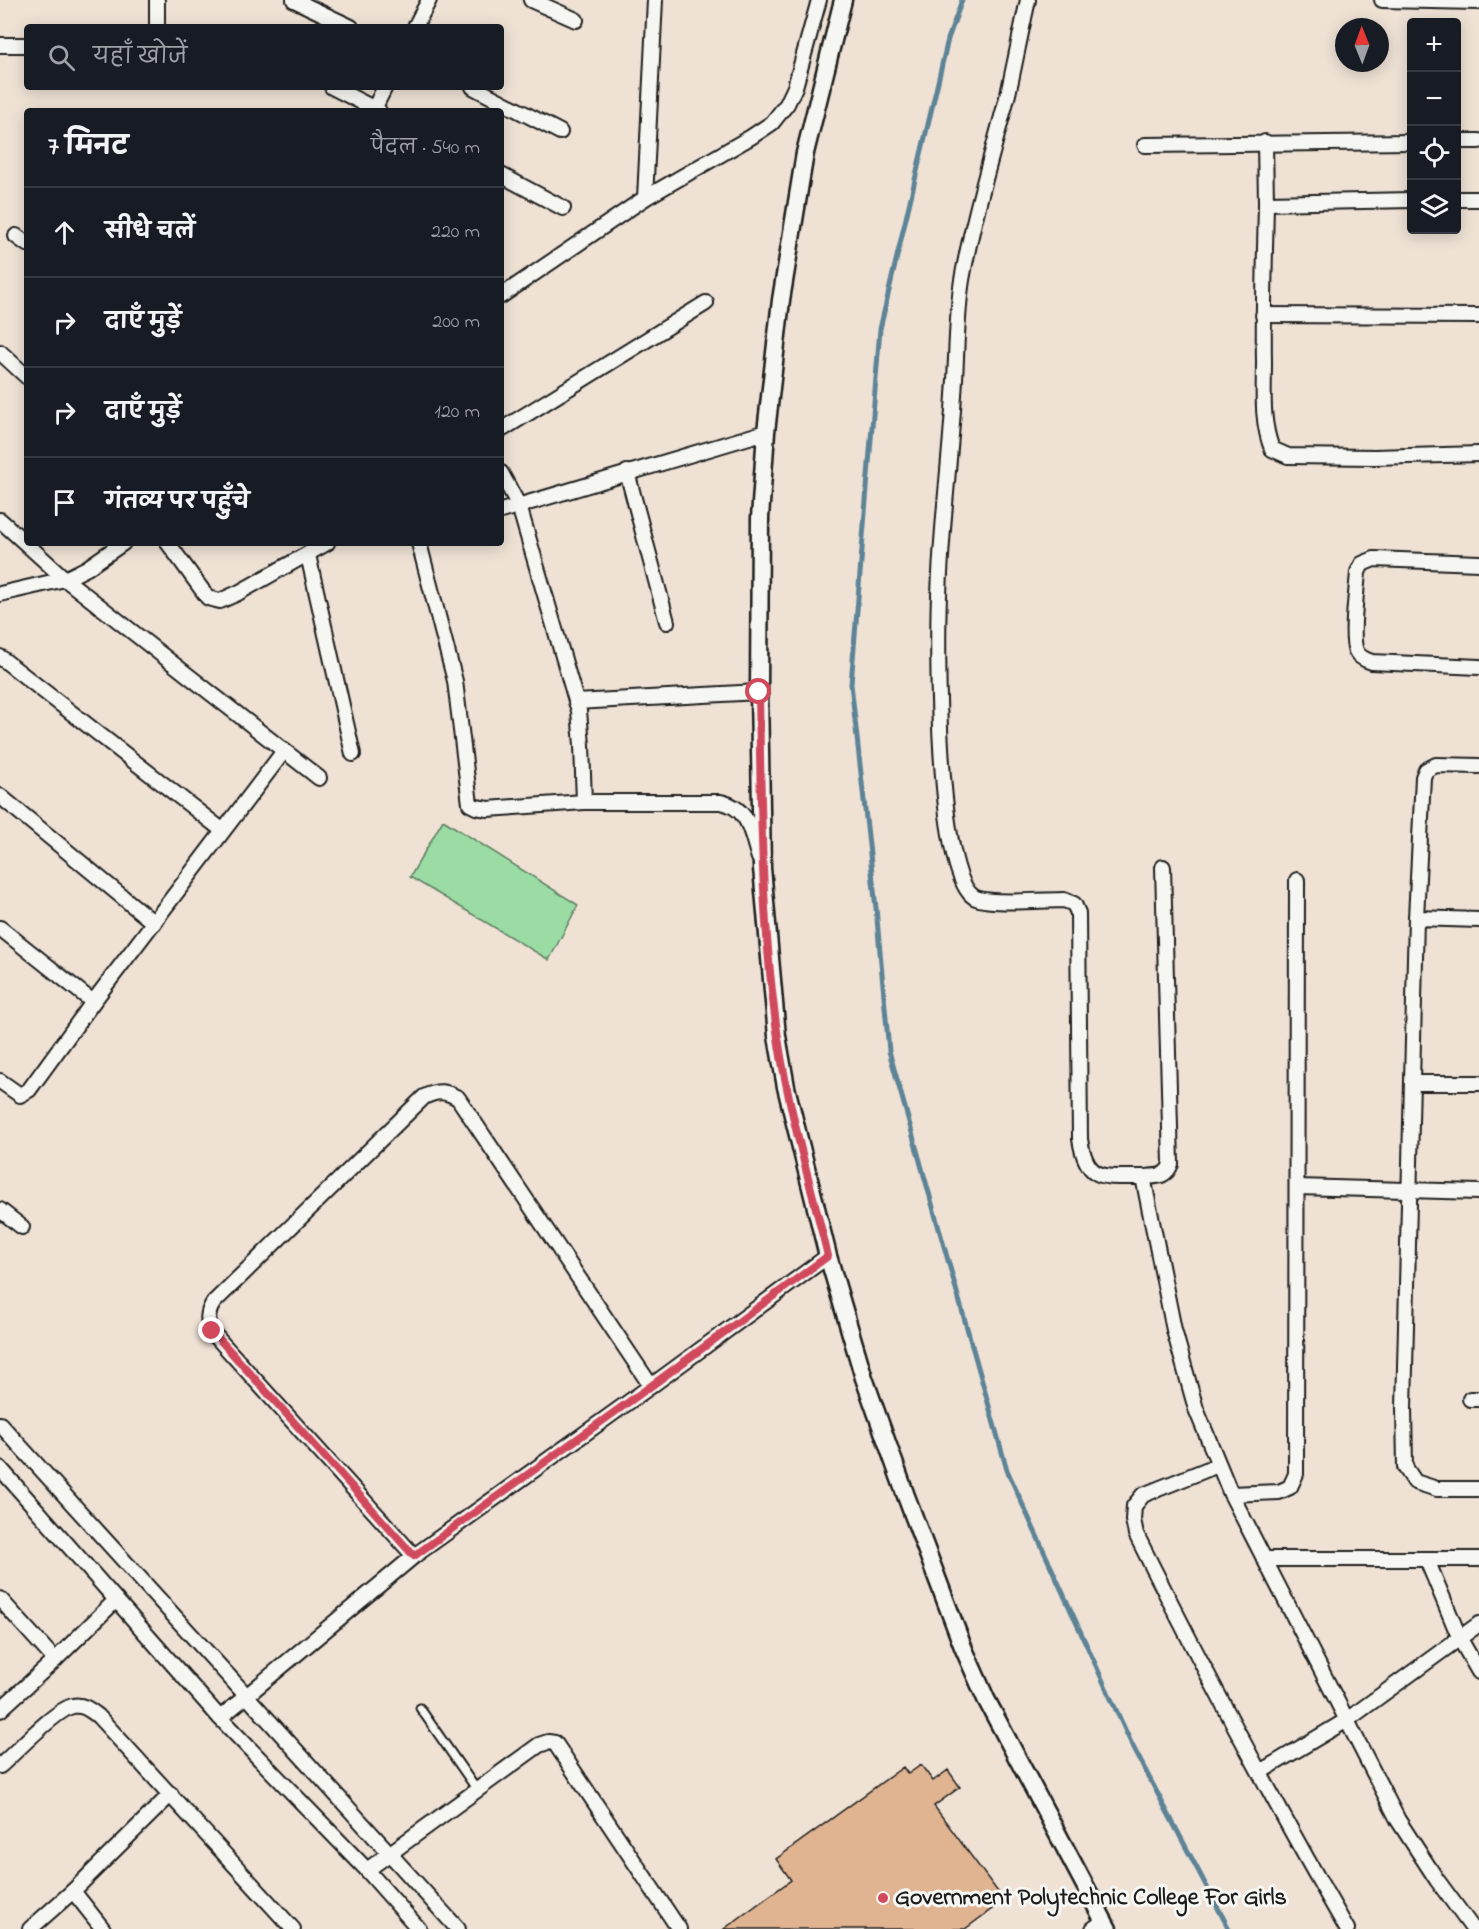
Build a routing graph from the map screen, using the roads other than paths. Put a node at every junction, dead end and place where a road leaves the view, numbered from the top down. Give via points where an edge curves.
1 (157, 0) edge
2 (294, 0) edge
3 (429, 0) edge
4 (531, 0) edge
5 (655, 0) edge
6 (819, 0) edge
7 (843, 0) edge
8 (1028, 0) edge
9 (1382, 0) edge
10 (1479, 2) edge
11 (576, 20) dead end
12 (157, 24) edge
13 (345, 24) edge
14 (417, 24) edge
15 (0, 45) edge
16 (24, 45) edge
17 (338, 90) edge
18 (384, 90) edge
19 (479, 90) edge
20 (371, 108) edge
21 (376, 108) edge
22 (560, 132) dead end
23 (1461, 141) edge
24 (1479, 141) edge
25 (1265, 142) junction
26 (1407, 142) edge
27 (1145, 145) dead end
28 (504, 177) edge
29 (645, 198) junction
30 (1479, 199) edge
31 (1407, 200) edge
32 (1461, 200) edge
33 (1266, 203) junction
34 (563, 208) dead end
35 (504, 294) edge
36 (706, 303) dead end
37 (1263, 315) junction
38 (1479, 316) edge
39 (0, 352) edge
40 (24, 374) edge
41 (504, 428) edge
42 (766, 432) junction
43 (1479, 454) edge
44 (627, 472) junction
45 (504, 479) edge
46 (519, 506) junction
47 (504, 510) edge
48 (0, 520) edge
49 (24, 542) edge
50 (29, 546) edge
51 (119, 546) edge
52 (170, 546) edge
53 (322, 546) edge
54 (419, 546) edge
55 (308, 555) junction
56 (1479, 563) edge
57 (65, 579) junction
58 (0, 594) edge
59 (667, 622) dead end
60 (0, 657) edge
61 (1479, 667) edge
62 (759, 692) junction
63 (576, 702) junction
64 (284, 751) junction
65 (353, 754) dead end
66 (1479, 766) edge
67 (319, 778) dead end
68 (0, 796) edge
69 (584, 802) junction
70 (222, 830) junction
71 (1163, 867) dead end
72 (762, 868) junction
73 (1297, 880) dead end
74 (1416, 918) junction
75 (1479, 920) edge
76 (154, 923) junction
77 (0, 928) edge
78 (93, 1002) junction
79 (0, 1081) edge
80 (1412, 1083) junction
81 (1479, 1083) edge
82 (1143, 1177) junction
83 (1297, 1187) junction
84 (1409, 1191) junction
85 (1479, 1192) edge
86 (0, 1210) edge
87 (22, 1227) dead end
88 (828, 1256) junction
89 (651, 1386) junction
90 (0, 1424) edge
91 (1218, 1465) junction
92 (0, 1468) edge
93 (1479, 1489) edge
94 (1231, 1494) junction
95 (414, 1556) junction
96 (1264, 1559) junction
97 (1479, 1559) edge
98 (1427, 1560) junction
99 (0, 1599) edge
100 (116, 1600) junction
101 (1479, 1624) edge
102 (1460, 1639) junction
103 (55, 1660) junction
104 (1479, 1672) edge
105 (247, 1696) junction
106 (420, 1708) dead end
107 (0, 1710) edge
108 (220, 1718) junction
109 (1347, 1720) junction
110 (0, 1766) edge
111 (1260, 1772) junction
112 (477, 1790) junction
113 (171, 1794) junction
114 (390, 1854) junction
115 (367, 1869) junction
116 (73, 1892) junction
117 (1474, 1925) edge
118 (1102, 1926) edge
119 (30, 1929) edge
120 (103, 1929) edge
121 (293, 1929) edge
122 (419, 1929) edge
123 (458, 1929) edge
124 (679, 1929) edge
125 (1347, 1929) edge

1 - 12 street
2 - 13 street
3 - 14 street
4 - 11 street
5 - 29 street
6 - 29 street via 795,87 772,123
7 - 42 street via 805,153 781,300
8 - 82 street via 962,281 939,597 946,813 957,869 974,897 990,901 1064,900 1074,904 1078,913 1083,1156 1088,1168 1099,1175
9 - 10 street
15 - 16 street
17 - 20 street
18 - 21 street
19 - 22 street
23 - 24 street
25 - 26 street
25 - 27 street
25 - 33 street
28 - 34 street
29 - 35 street
30 - 32 street
31 - 33 street
33 - 37 street
36 - 41 street
37 - 38 street
37 - 43 street via 1264,415 1272,449 1288,456
39 - 40 street
42 - 44 street
42 - 62 street via 760,518
44 - 46 street
44 - 59 street
45 - 46 street
46 - 47 street
46 - 63 street
48 - 49 street
50 - 57 street
51 - 57 street
52 - 55 street via 208,598 219,601
53 - 55 street
54 - 69 street via 455,681 470,804 488,809
55 - 65 street
56 - 61 street via 1374,559 1362,564 1358,572 1354,641 1356,653 1372,662
57 - 58 street
57 - 64 street
60 - 70 street
62 - 63 street
62 - 72 street
63 - 69 street
64 - 67 street
64 - 70 street
66 - 74 street via 1436,765 1426,770 1423,777
68 - 76 street
69 - 72 street via 732,804 746,818
70 - 76 street
71 - 82 street via 1171,1164 1169,1172 1163,1175
72 - 88 street via 771,982 786,1087
73 - 83 street
74 - 75 street
74 - 80 street
76 - 78 street
77 - 78 street
78 - 79 street via 29,1089 20,1095
80 - 81 street
80 - 84 street
82 - 91 street via 1174,1330 1196,1409
83 - 84 street
83 - 94 street via 1296,1474 1290,1487 1279,1492
84 - 85 street
84 - 93 street via 1405,1467 1415,1482 1437,1489
86 - 87 street
88 - 89 street
88 - 118 street via 864,1378 963,1647
89 - 95 street
89 - 95 street via 458,1098 436,1091 424,1097 214,1302 207,1321
90 - 105 street
91 - 94 street
91 - 111 street via 1143,1496 1134,1506 1132,1520 1201,1666
92 - 100 street
94 - 96 street
95 - 105 street
96 - 98 street
96 - 109 street
97 - 98 street
98 - 102 street
99 - 103 street
100 - 103 street
100 - 108 street
101 - 102 street
102 - 104 street
102 - 109 street
103 - 107 street
105 - 108 street
105 - 114 street
106 - 112 lane
108 - 115 street
109 - 111 street
109 - 117 street via 1398,1820 1437,1880
110 - 113 street via 58,1713 72,1706 84,1706
111 - 125 street
112 - 114 street
112 - 124 street via 539,1745 555,1743
113 - 116 street
113 - 121 street
114 - 115 street
114 - 123 street
115 - 122 street
116 - 119 street
116 - 120 street

